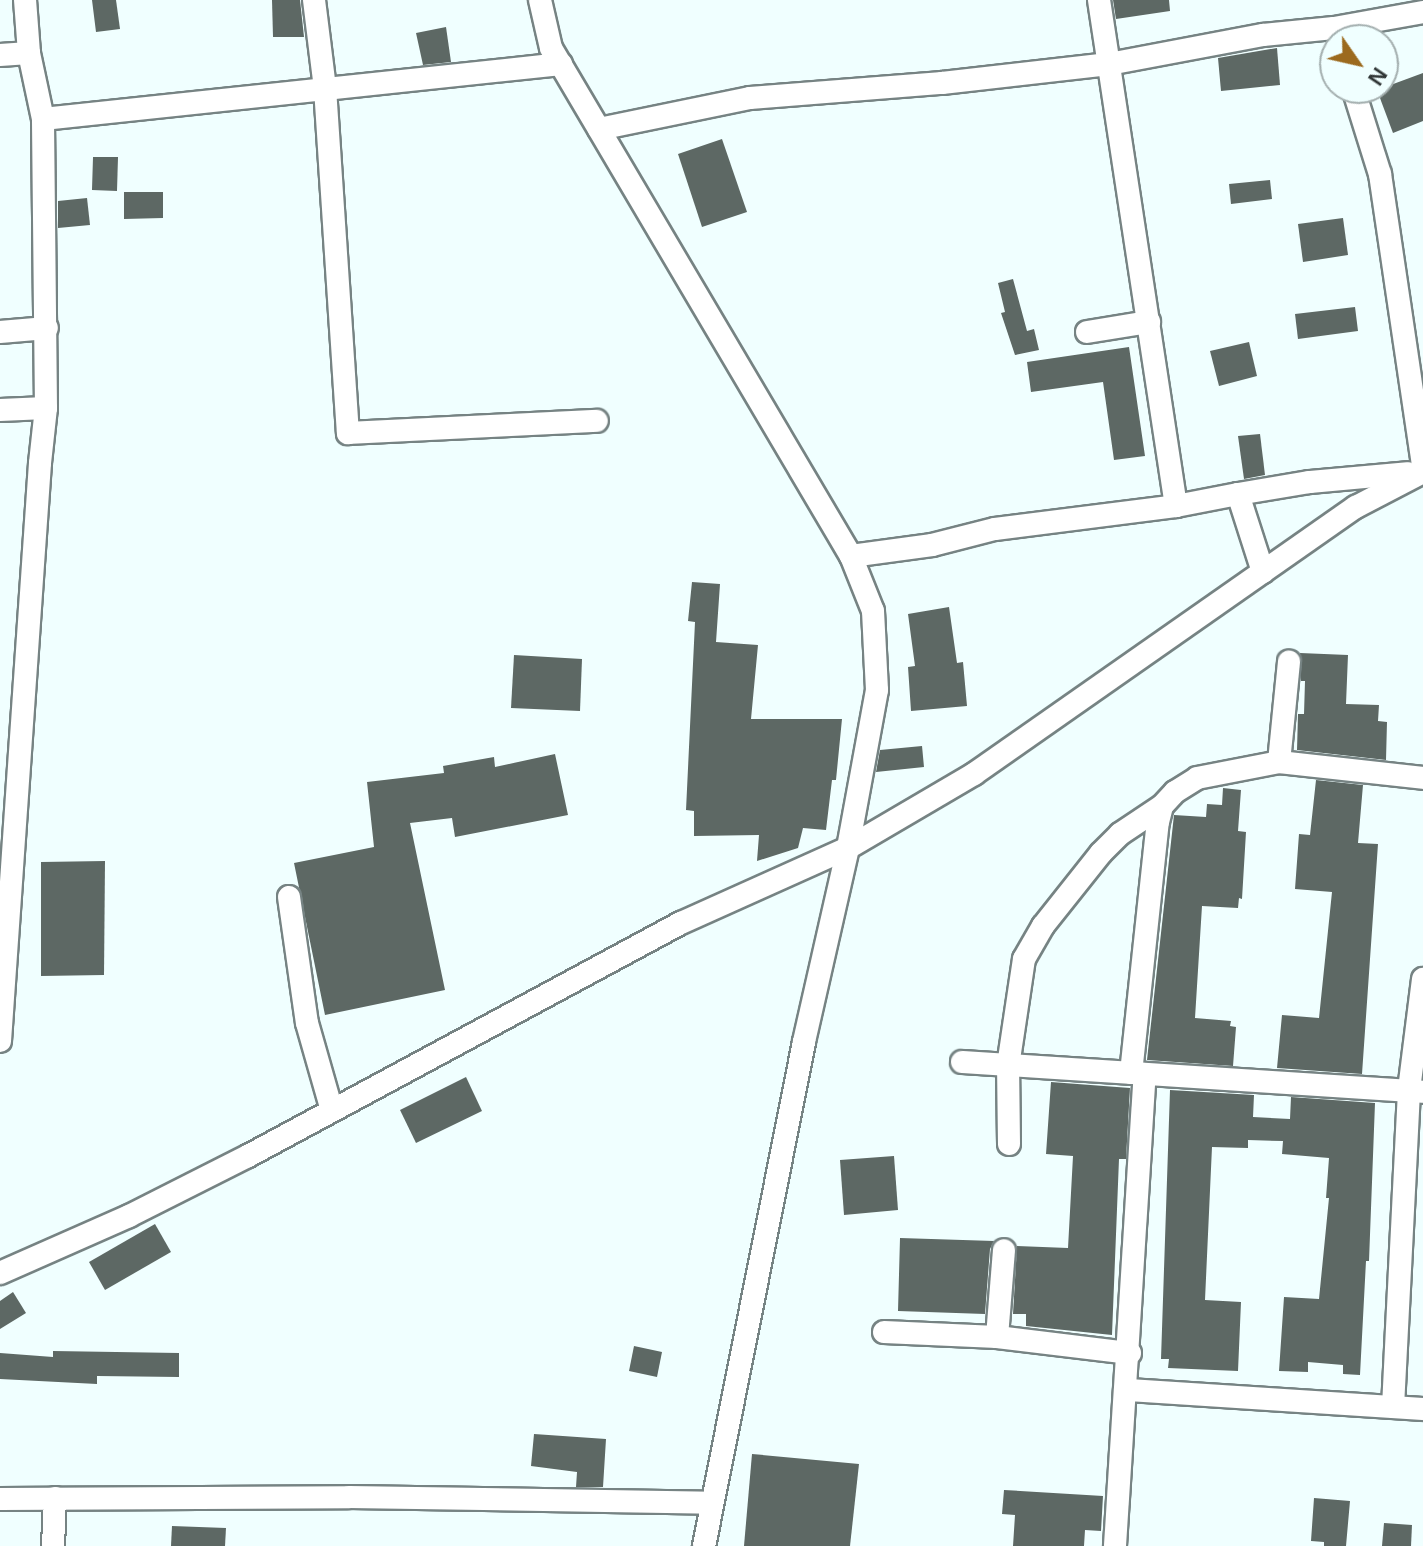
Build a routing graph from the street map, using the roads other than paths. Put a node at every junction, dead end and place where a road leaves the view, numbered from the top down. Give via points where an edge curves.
1 (25, 0) edge
2 (314, 0) edge
3 (540, 0) edge
4 (1099, 0) edge
5 (1423, 12) edge
6 (1376, 24) edge
7 (1319, 34) edge
8 (29, 53) junction
9 (0, 55) edge
10 (561, 64) junction
11 (1109, 64) junction
12 (325, 88) junction
13 (1358, 104) edge
14 (43, 119) junction
15 (599, 129) junction
16 (1149, 322) junction
17 (47, 328) junction
18 (0, 332) edge
19 (1087, 332) dead end
20 (46, 408) junction
21 (0, 410) edge
22 (597, 421) dead end
23 (1423, 464) edge
24 (1423, 472) edge
25 (1238, 494) junction
26 (1176, 506) junction
27 (851, 556) junction
28 (1263, 572) junction
29 (1289, 661) dead end
30 (1279, 762) junction
31 (1423, 778) edge
32 (1162, 806) junction
33 (848, 848) junction
34 (289, 897) dead end
35 (1423, 979) edge
36 (0, 1041) edge
37 (962, 1062) dead end
38 (1008, 1066) junction
39 (1138, 1074) junction
40 (1416, 1091) edge
41 (332, 1111) junction
42 (1009, 1144) dead end
43 (1004, 1250) dead end
44 (0, 1273) edge
45 (884, 1332) dead end
46 (997, 1337) junction
47 (1130, 1353) junction
48 (1128, 1390) junction
49 (1393, 1407) junction
50 (1423, 1409) edge
51 (55, 1498) junction
52 (0, 1499) edge
53 (712, 1503) junction
54 (53, 1546) edge
55 (704, 1546) edge
56 (1115, 1546) edge

1 - 8 street
2 - 12 street
3 - 10 street via 551,48
4 - 11 street
5 - 6 street
7 - 11 street via 1263,35
8 - 9 street
8 - 14 street
10 - 12 street
10 - 15 street
11 - 15 street via 750,98
11 - 16 street
12 - 14 street
12 - 22 street via 348,433
13 - 23 street via 1380,174
14 - 17 street
15 - 27 street
16 - 19 street
16 - 26 street
17 - 18 street
17 - 20 street
20 - 21 street
20 - 36 street
24 - 25 street
24 - 28 street via 1379,493
25 - 26 street
25 - 28 street
26 - 27 street via 995,529 932,545
27 - 33 street via 873,611 877,690
28 - 33 street via 974,774
29 - 30 street
30 - 31 street
30 - 32 street via 1197,778
32 - 38 street via 1101,853 1033,941 1018,987
32 - 39 street
33 - 41 street via 681,923
33 - 53 street
34 - 41 street via 307,1023
35 - 40 street
37 - 38 street
38 - 39 street
38 - 42 street
39 - 40 street
39 - 47 street
40 - 49 street
41 - 44 street via 129,1216
43 - 46 street
45 - 46 street
46 - 47 street
47 - 48 street
48 - 49 street
48 - 56 street
49 - 50 street
51 - 52 street
51 - 53 street
51 - 54 street
53 - 55 street

